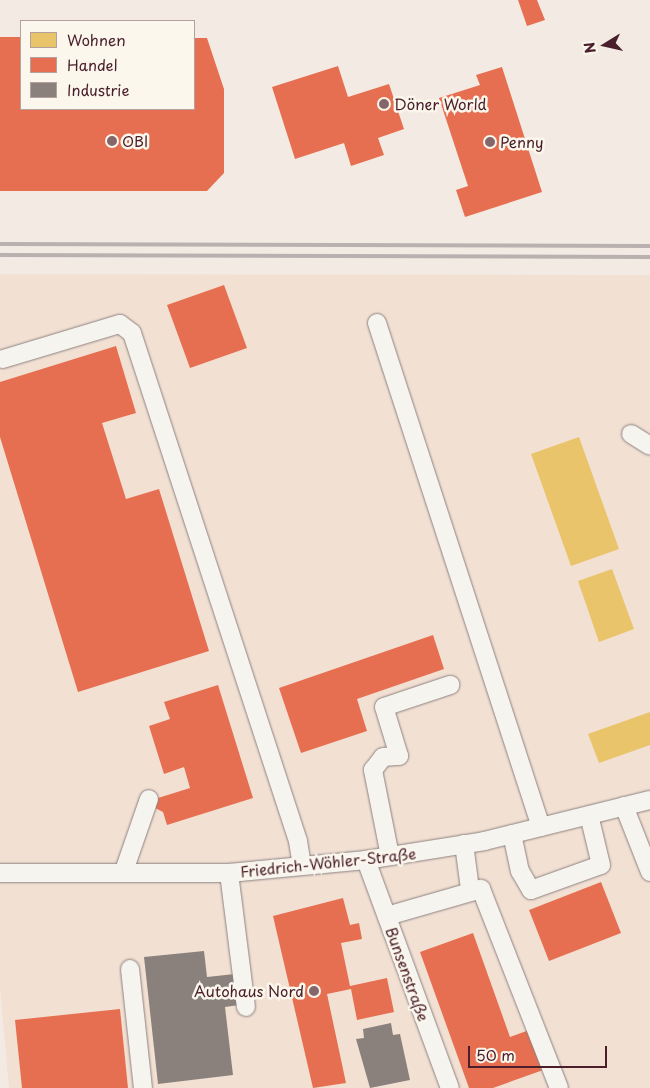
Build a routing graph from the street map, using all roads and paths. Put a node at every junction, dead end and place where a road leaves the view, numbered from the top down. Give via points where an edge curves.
1 (377, 323) dead end
2 (3, 359) dead end
3 (631, 434) dead end
4 (650, 446) edge
5 (450, 685) dead end
6 (149, 799) dead end
7 (650, 800) edge
8 (624, 806) junction
9 (590, 815) junction
10 (541, 827) junction
11 (512, 834) junction
12 (464, 844) junction
13 (390, 856) junction
14 (366, 860) junction
15 (302, 866) junction
16 (124, 872) junction
17 (650, 872) edge
18 (0, 873) edge
19 (228, 873) junction
20 (470, 889) junction
21 (387, 916) junction
22 (130, 969) dead end
23 (246, 1006) dead end
24 (143, 1088) edge
25 (450, 1088) edge
26 (559, 1088) edge

1 - 10 street
2 - 15 street via 120,324 132,333 298,841
3 - 4 street
5 - 13 street via 384,707 399,756 383,757 372,770
6 - 16 street
7 - 8 street, Friedrich-Wöhler-Straße
8 - 9 street, Friedrich-Wöhler-Straße
8 - 17 street
9 - 10 street, Friedrich-Wöhler-Straße
9 - 11 street via 602,865 531,890 520,871
10 - 11 street, Friedrich-Wöhler-Straße
11 - 12 street, Friedrich-Wöhler-Straße
12 - 13 street, Friedrich-Wöhler-Straße
12 - 20 street
13 - 14 street, Friedrich-Wöhler-Straße
14 - 15 street, Friedrich-Wöhler-Straße
14 - 21 street, Bunsenstraße
15 - 19 street, Friedrich-Wöhler-Straße
16 - 18 street, Friedrich-Wöhler-Straße
16 - 19 street, Friedrich-Wöhler-Straße
19 - 23 street
20 - 21 street
20 - 26 street via 481,889
21 - 25 street, Bunsenstraße
22 - 24 street

